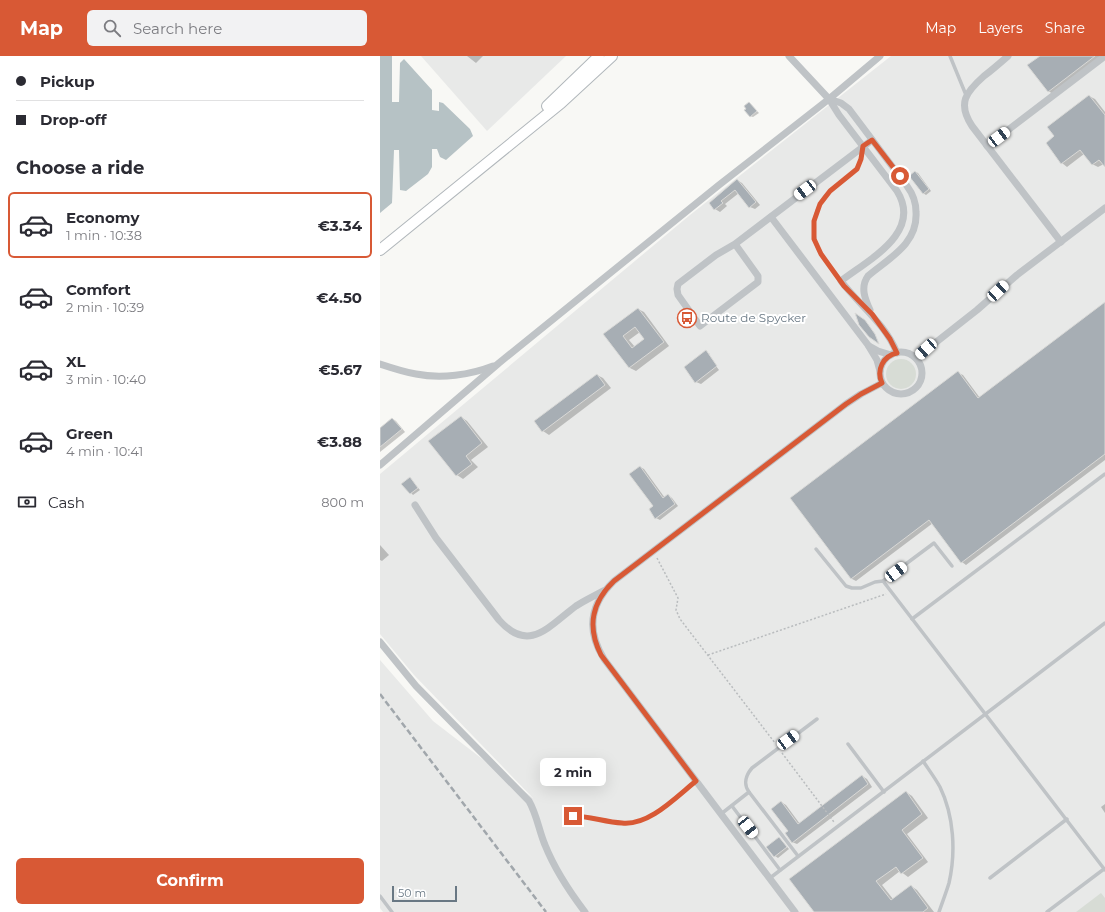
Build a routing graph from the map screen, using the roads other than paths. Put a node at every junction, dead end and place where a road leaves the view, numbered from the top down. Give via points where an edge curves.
1 (599, 56) edge
2 (612, 56) edge
3 (789, 56) edge
4 (880, 56) edge
5 (950, 56) edge
6 (1008, 56) edge
7 (1105, 56) edge
8 (966, 95) junction
9 (830, 99) junction
10 (872, 140) junction
11 (863, 146) junction
12 (987, 146) junction
13 (504, 148) junction
14 (1105, 208) edge
15 (770, 217) junction
16 (1061, 242) junction
17 (735, 244) junction
18 (380, 250) edge
19 (841, 281) junction
20 (872, 314) junction
21 (868, 345) junction
22 (894, 354) junction
23 (916, 358) junction
24 (499, 363) junction
25 (380, 364) edge
26 (880, 371) junction
27 (882, 383) junction
28 (380, 465) edge
29 (1105, 474) edge
30 (415, 505) dead end
31 (816, 549) dead end
32 (952, 566) dead end
33 (883, 581) junction
34 (605, 590) junction
35 (912, 619) junction
36 (1105, 623) edge
37 (380, 642) edge
38 (986, 714) junction
39 (817, 719) dead end
40 (848, 744) dead end
41 (923, 761) junction
42 (696, 781) junction
43 (749, 792) junction
44 (884, 792) junction
45 (732, 806) junction
46 (721, 814) junction
47 (573, 816) dead end
48 (1067, 819) junction
49 (798, 856) junction
50 (780, 870) junction
51 (1105, 870) edge
52 (770, 878) junction
53 (990, 878) dead end
54 (380, 896) edge
55 (392, 912) edge
56 (585, 912) edge
57 (795, 912) edge
58 (939, 912) edge
59 (1047, 912) edge

1 - 13 main road
2 - 13 main road via 561,103
3 - 9 street
4 - 9 street
5 - 8 lane
6 - 8 street
7 - 12 street
8 - 12 street via 964,106 968,119
9 - 10 street via 846,107
9 - 11 street
9 - 24 street via 719,184
10 - 11 street
10 - 20 street via 910,189 917,214 914,231 905,246 864,281 864,296
11 - 15 street
11 - 19 lane via 857,169 827,194 817,209 814,221 818,249
11 - 19 street via 899,195 903,206 902,220 900,230 892,242
12 - 16 street
13 - 18 main road
14 - 16 street
15 - 17 street
15 - 21 street
16 - 23 street
17 - 17 street via 716,255 677,287 678,295 700,326 758,282 758,276
19 - 20 street
20 - 22 street via 890,339
21 - 22 street via 875,350
21 - 26 street
22 - 23 street via 906,353
22 - 26 street via 884,360
23 - 27 street via 921,366 922,375 919,384 913,390 905,394 896,394
24 - 25 street via 473,372 439,376 411,373
24 - 28 street
26 - 27 street
27 - 34 street via 846,404
29 - 35 lane
30 - 34 street via 485,602 504,626 514,634 525,636 541,632 581,603
31 - 33 lane via 846,586 861,588
32 - 33 lane via 934,543
33 - 35 lane
34 - 42 street via 596,607 593,621 593,634 599,651
35 - 38 lane
36 - 38 lane
37 - 56 street via 416,686 529,801 544,845 555,867
38 - 41 lane
38 - 48 lane
39 - 43 lane via 750,770 746,778
40 - 44 lane
41 - 44 lane
41 - 58 lane via 942,791 952,830 950,876
42 - 46 street
42 - 47 lane via 653,815 632,824
43 - 45 lane
43 - 49 lane
44 - 49 lane
45 - 46 lane
45 - 50 lane
46 - 52 street
48 - 51 lane
48 - 53 lane
49 - 50 lane
50 - 52 lane
51 - 59 lane
52 - 57 street
54 - 55 lane

